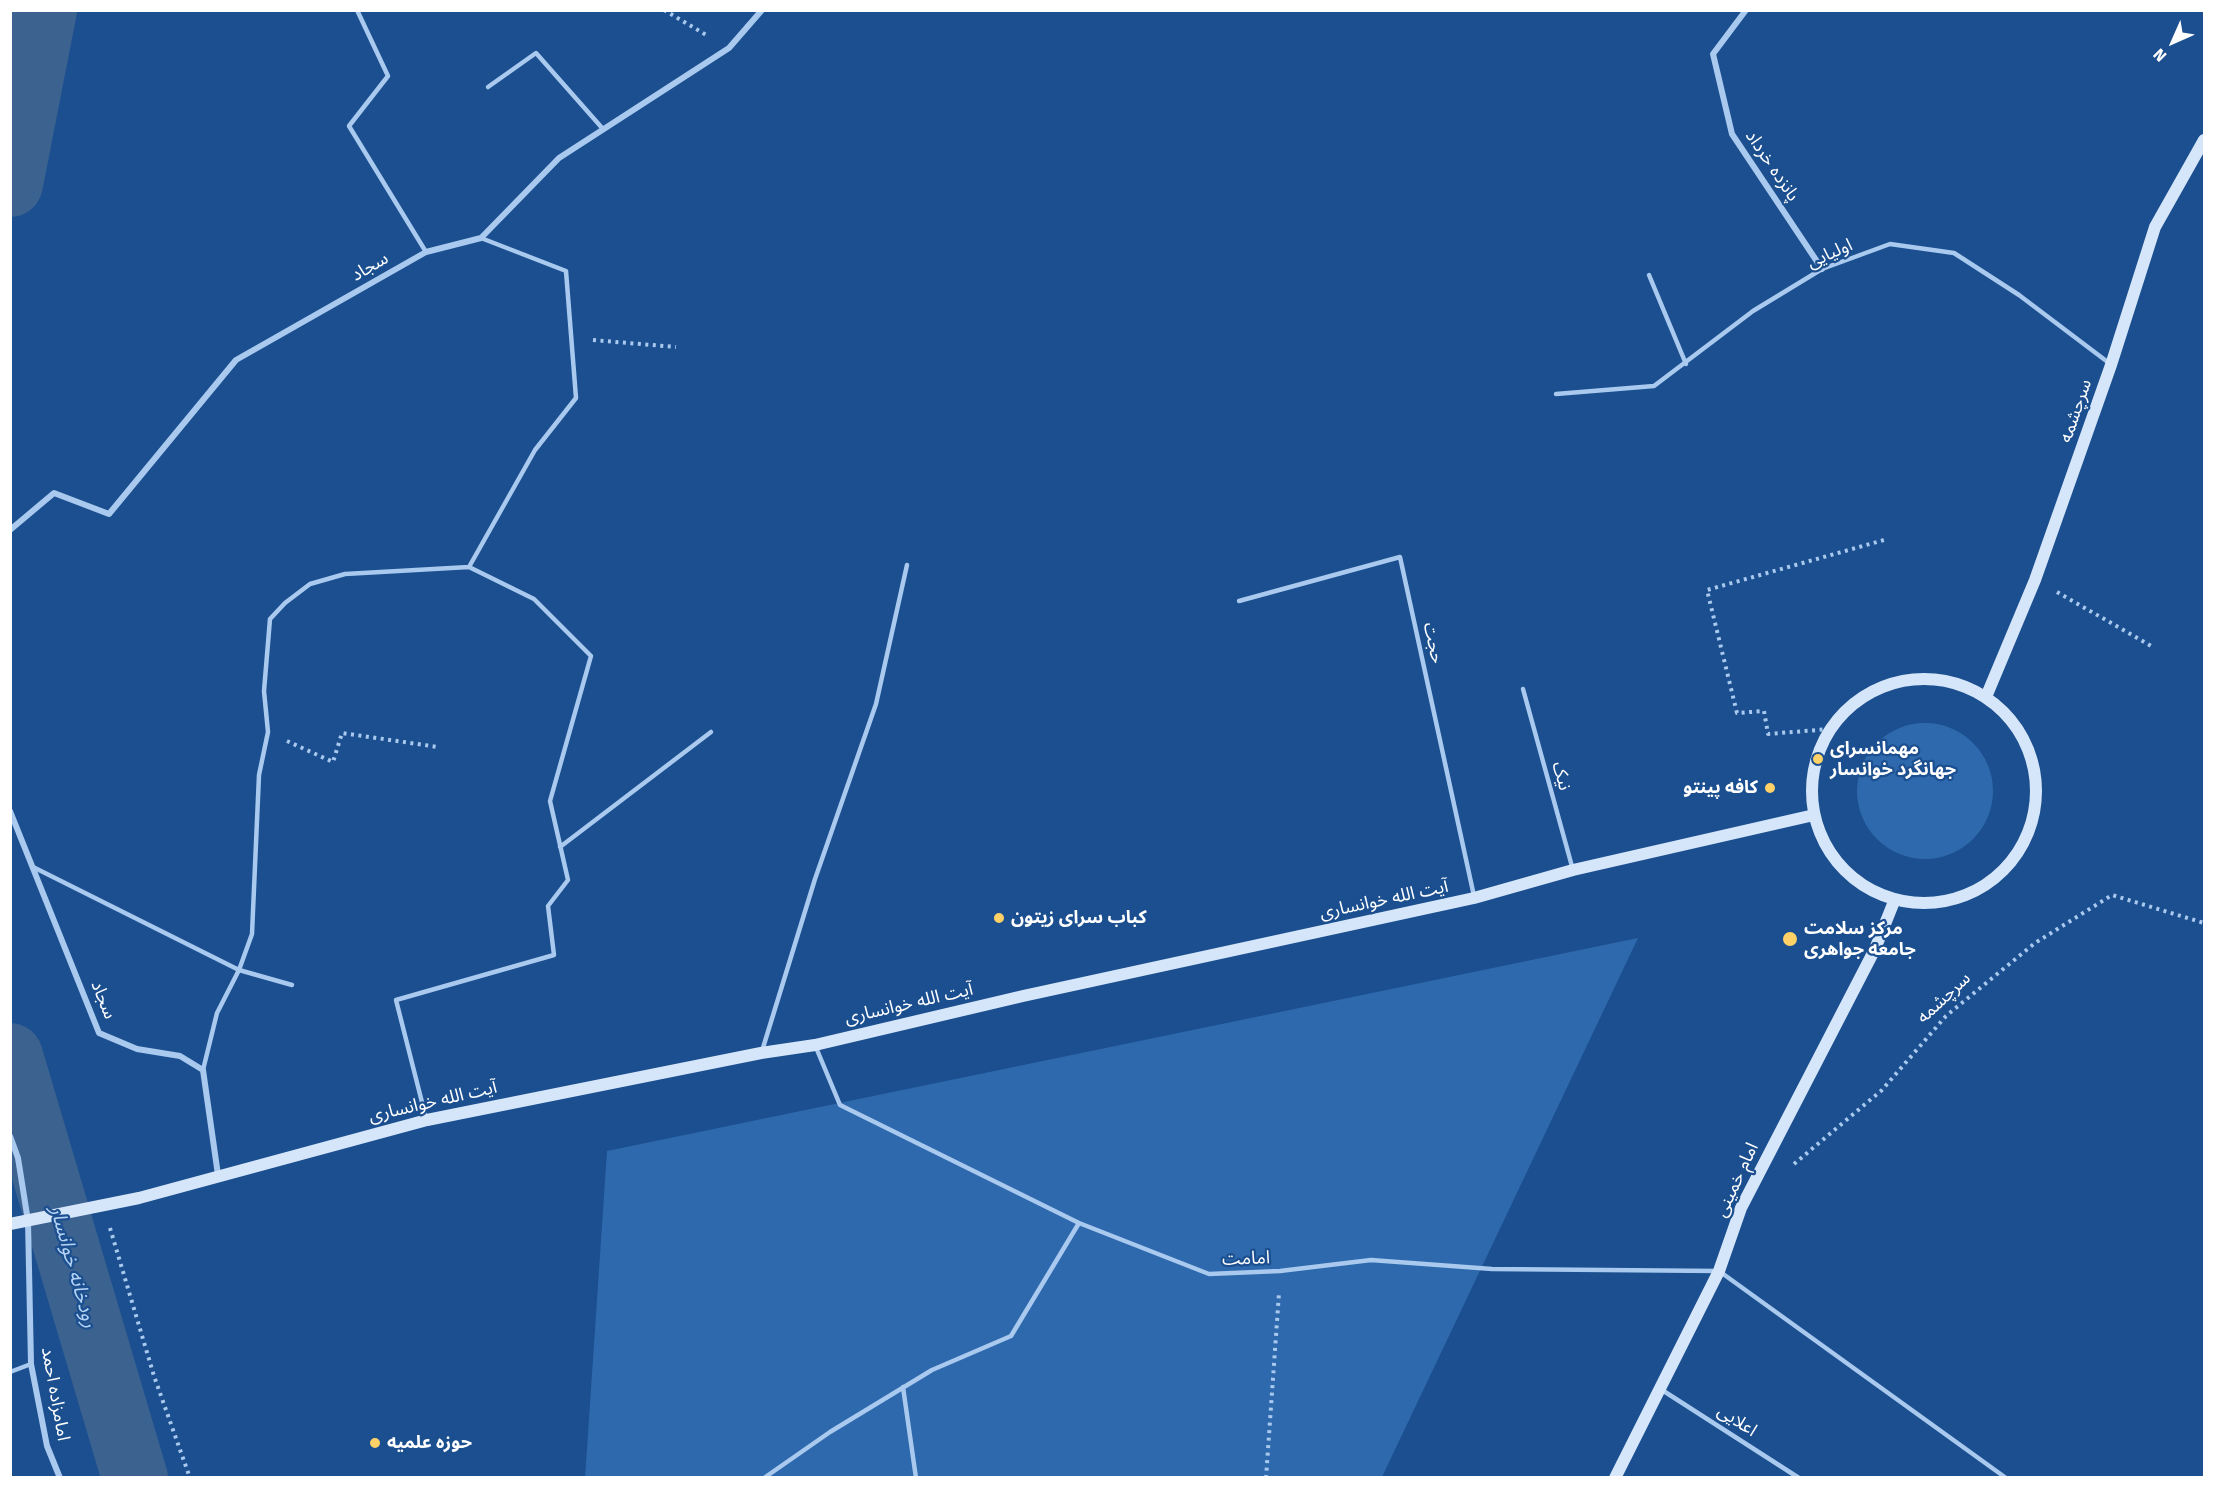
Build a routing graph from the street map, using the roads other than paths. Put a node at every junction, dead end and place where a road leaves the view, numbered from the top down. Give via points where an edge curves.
1 (357, 10) edge
2 (762, 10) edge
3 (1746, 10) edge
4 (488, 87) dead end
5 (603, 129) junction
6 (2205, 140) edge
7 (481, 238) junction
8 (426, 252) junction
9 (1822, 269) junction
10 (1649, 275) dead end
11 (1686, 364) junction
12 (2111, 364) junction
13 (1556, 394) dead end
14 (10, 530) edge
15 (907, 565) dead end
16 (469, 567) junction
17 (1239, 601) dead end
18 (1523, 689) dead end
19 (1986, 697) junction
20 (711, 732) dead end
21 (10, 811) edge
22 (1814, 815) junction
23 (560, 847) junction
24 (33, 867) junction
25 (1573, 870) junction
26 (1474, 898) junction
27 (1895, 899) junction
28 (239, 970) junction
29 (292, 986) dead end
30 (815, 1045) junction
31 (761, 1053) junction
32 (204, 1070) junction
33 (427, 1120) junction
34 (10, 1136) edge
35 (218, 1175) junction
36 (28, 1221) junction
37 (1079, 1223) junction
38 (10, 1224) edge
39 (1719, 1271) junction
40 (31, 1364) junction
41 (10, 1372) edge
42 (903, 1387) junction
43 (1659, 1388) junction
44 (60, 1478) edge
45 (764, 1478) edge
46 (916, 1478) edge
47 (1615, 1478) edge
48 (1799, 1478) edge
49 (2006, 1478) edge

1 - 8 lane via 388,76 349,126
2 - 5 street via 729,48
3 - 9 street, پانزده خرداد via 1713,54 1732,134
4 - 5 lane via 536,53
5 - 7 street via 560,158
6 - 12 main road, سرچشمه via 2155,227
7 - 8 street, سجاد
7 - 16 lane via 566,271 576,398 535,450
8 - 14 street, سجاد via 236,360 109,514 54,493
9 - 11 lane, اولیایی via 1754,311
9 - 12 lane, اولیایی via 1890,244 1954,253 2019,295
10 - 11 lane
11 - 13 lane, اولیایی via 1654,386
12 - 19 main road, سرچشمه via 2035,580
15 - 31 lane via 876,704 815,879
16 - 23 lane via 534,599 591,656 550,801
16 - 28 lane via 345,574 310,584 270,619 264,692 267,732 259,775 252,934
17 - 26 lane, حجت via 1400,557
18 - 25 lane, نیک
19 - 22 main road via 1955,682 1920,678 1885,685 1854,702 1830,729 1817,756 1812,784
19 - 27 main road via 2013,722 2030,752 2037,786 2033,821 2019,853 1995,879 1965,896 1930,904
20 - 23 lane
21 - 24 street, سجاد
22 - 25 main road, آیت الله خوانساری
22 - 27 main road via 1824,843 1843,868 1867,887
23 - 33 lane via 568,880 548,906 554,956 396,1000
24 - 28 lane
24 - 32 street, سجاد via 99,1033 137,1049 180,1056
25 - 26 main road, آیت الله خوانساری
26 - 30 main road, آیت الله خوانساری
27 - 39 main road, امام خمینی via 1875,949 1741,1208
28 - 29 lane
28 - 32 lane via 217,1013
30 - 31 main road, آیت الله خوانساری
30 - 37 lane, امامت via 840,1105
31 - 33 main road, آیت الله خوانساری
32 - 35 street
33 - 35 main road, آیت الله خوانساری
34 - 36 street, امامزاده احمد via 18,1158
35 - 36 main road, آیت الله خوانساری via 139,1198
36 - 38 main road, آیت الله خوانساری
36 - 40 street, امامزاده احمد
37 - 39 lane, امامت via 1209,1274 1280,1271 1371,1260 1492,1269
37 - 42 lane via 1011,1336
39 - 43 main road, امام خمینی
39 - 49 lane
40 - 41 lane
40 - 44 street, امامزاده احمد via 47,1446
42 - 45 lane
42 - 46 lane
43 - 47 main road, امام خمینی
43 - 48 lane, اعلایی

